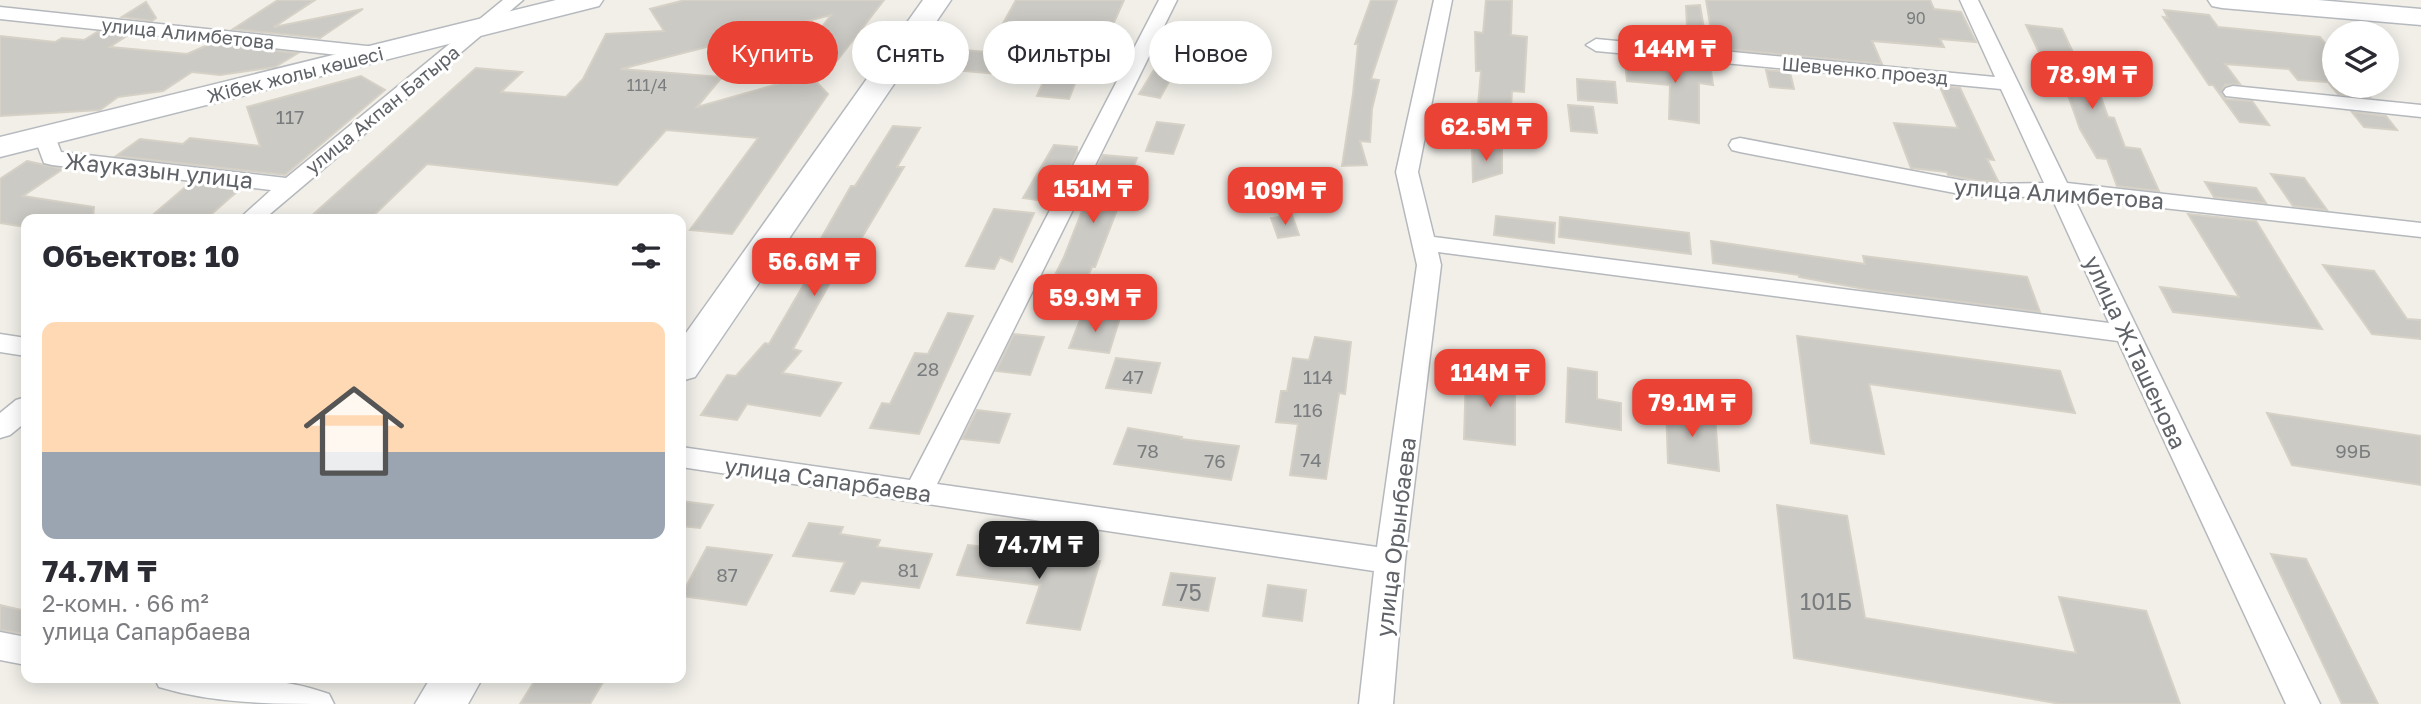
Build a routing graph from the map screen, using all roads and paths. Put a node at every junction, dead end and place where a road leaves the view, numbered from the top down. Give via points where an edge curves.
1 (514, 0) edge
2 (589, 0) edge
3 (937, 0) edge
4 (1168, 0) edge
5 (1443, 0) edge
6 (1969, 0) edge
7 (2222, 0) edge
8 (0, 13) edge
9 (2421, 17) edge
10 (482, 27) junction
11 (1596, 45) dead end
12 (376, 53) junction
13 (2009, 84) junction
14 (2233, 92) dead end
15 (2421, 111) edge
16 (45, 136) junction
17 (1740, 145) dead end
18 (0, 147) edge
19 (290, 185) junction
20 (2059, 189) junction
21 (256, 214) edge
22 (2421, 230) edge
23 (1424, 243) junction
24 (2128, 334) junction
25 (0, 343) edge
26 (21, 346) edge
27 (686, 361) edge
28 (21, 411) edge
29 (0, 428) edge
30 (686, 458) edge
31 (918, 492) junction
32 (1390, 561) junction
33 (0, 646) edge
34 (21, 650) edge
35 (203, 683) edge
36 (455, 683) edge
37 (317, 704) edge
38 (440, 704) edge
39 (1376, 704) edge
40 (2303, 704) edge

1 - 10 street, улица Акпан Батыра
2 - 10 main road, Жібек жолы көшесі
3 - 27 main road
4 - 31 street
5 - 23 street, улица Орынбаева via 1407,172
6 - 13 street, улица Ж.Ташенова
7 - 9 main road
8 - 12 street, улица Алимбетова
10 - 12 main road, Жібек жолы көшесі
10 - 19 street, улица Акпан Батыра
11 - 13 street, Шевченко проезд
12 - 16 main road, Жібек жолы көшесі
13 - 20 street, улица Ж.Ташенова
14 - 15 street
16 - 18 main road, Жібек жолы көшесі
16 - 19 street, Жауказын улица via 52,158
17 - 20 street, улица Алимбетова via 1980,191
19 - 21 street, улица Акпан Батыра
20 - 22 street, улица Алимбетова
20 - 24 street, улица Ж.Ташенова
23 - 24 street
23 - 32 street, улица Орынбаева via 1429,265
24 - 40 street, улица Ж.Ташенова
25 - 26 street
28 - 29 street
30 - 31 street, улица Сапарбаева
31 - 32 street, улица Сапарбаева
32 - 39 street, улица Орынбаева
33 - 34 street
35 - 37 street
36 - 38 main road

